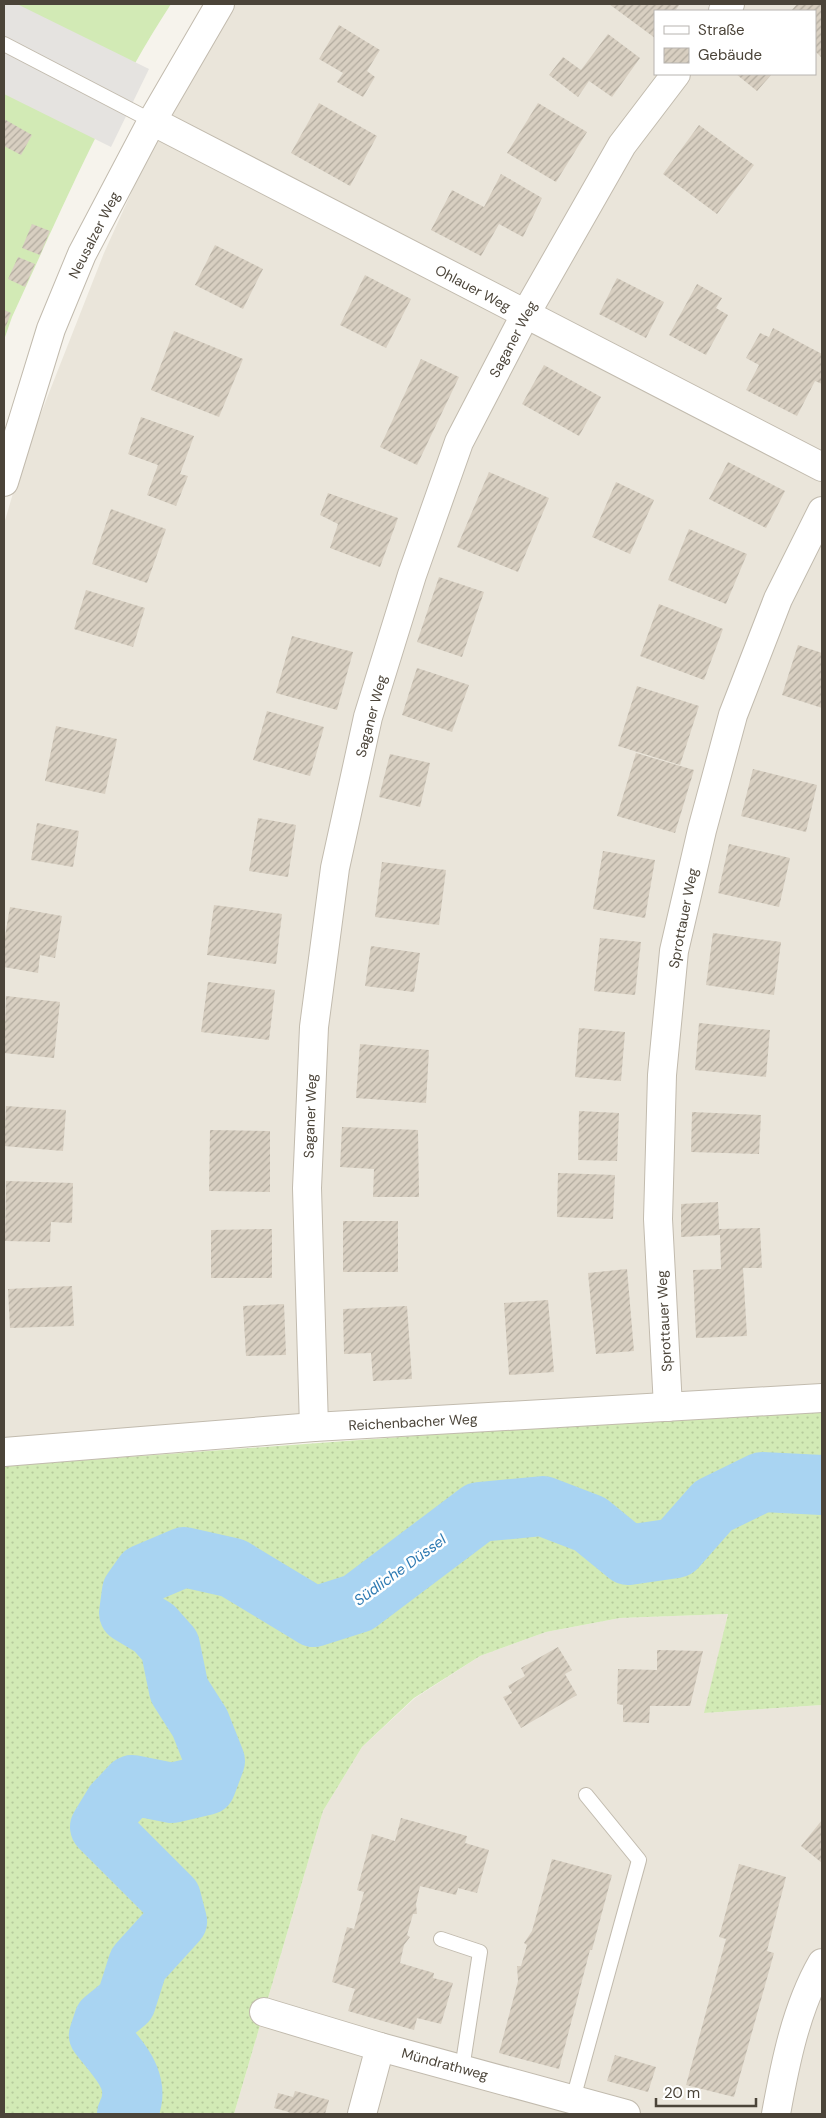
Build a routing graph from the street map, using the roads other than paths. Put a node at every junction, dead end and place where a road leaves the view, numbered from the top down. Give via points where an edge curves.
1 (220, 4) edge
2 (4, 44) edge
3 (675, 75) edge
4 (152, 121) junction
5 (525, 315) junction
6 (822, 466) edge
7 (4, 482) edge
8 (822, 511) edge
9 (822, 1398) edge
10 (668, 1407) junction
11 (314, 1427) junction
12 (4, 1452) edge
13 (586, 1795) dead end
14 (441, 1939) dead end
15 (822, 1964) edge
16 (264, 2012) dead end
17 (380, 2047) junction
18 (462, 2069) junction
19 (573, 2099) junction
20 (362, 2114) edge
21 (626, 2114) edge
22 (776, 2114) edge

1 - 4 street, Neusalzer Weg
2 - 4 lane
3 - 5 street, Saganer Weg via 622,145
4 - 5 street, Ohlauer Weg
4 - 7 street, Neusalzer Weg via 82,254 51,329
5 - 6 street, Ohlauer Weg
5 - 11 street, Saganer Weg via 459,442 412,576 368,717 335,868 314,1028 307,1188
8 - 10 street, Sprottauer Weg via 778,599 733,715 674,951 662,1075 658,1219
9 - 10 street, Reichenbacher Weg
10 - 11 street, Reichenbacher Weg
11 - 12 street, Reichenbacher Weg
13 - 19 lane via 639,1860
14 - 18 lane via 480,1952
15 - 22 street via 802,2008 782,2079
16 - 17 street, Mündrathweg
17 - 18 street, Mündrathweg
17 - 20 street
18 - 19 street, Mündrathweg
19 - 21 street, Mündrathweg

